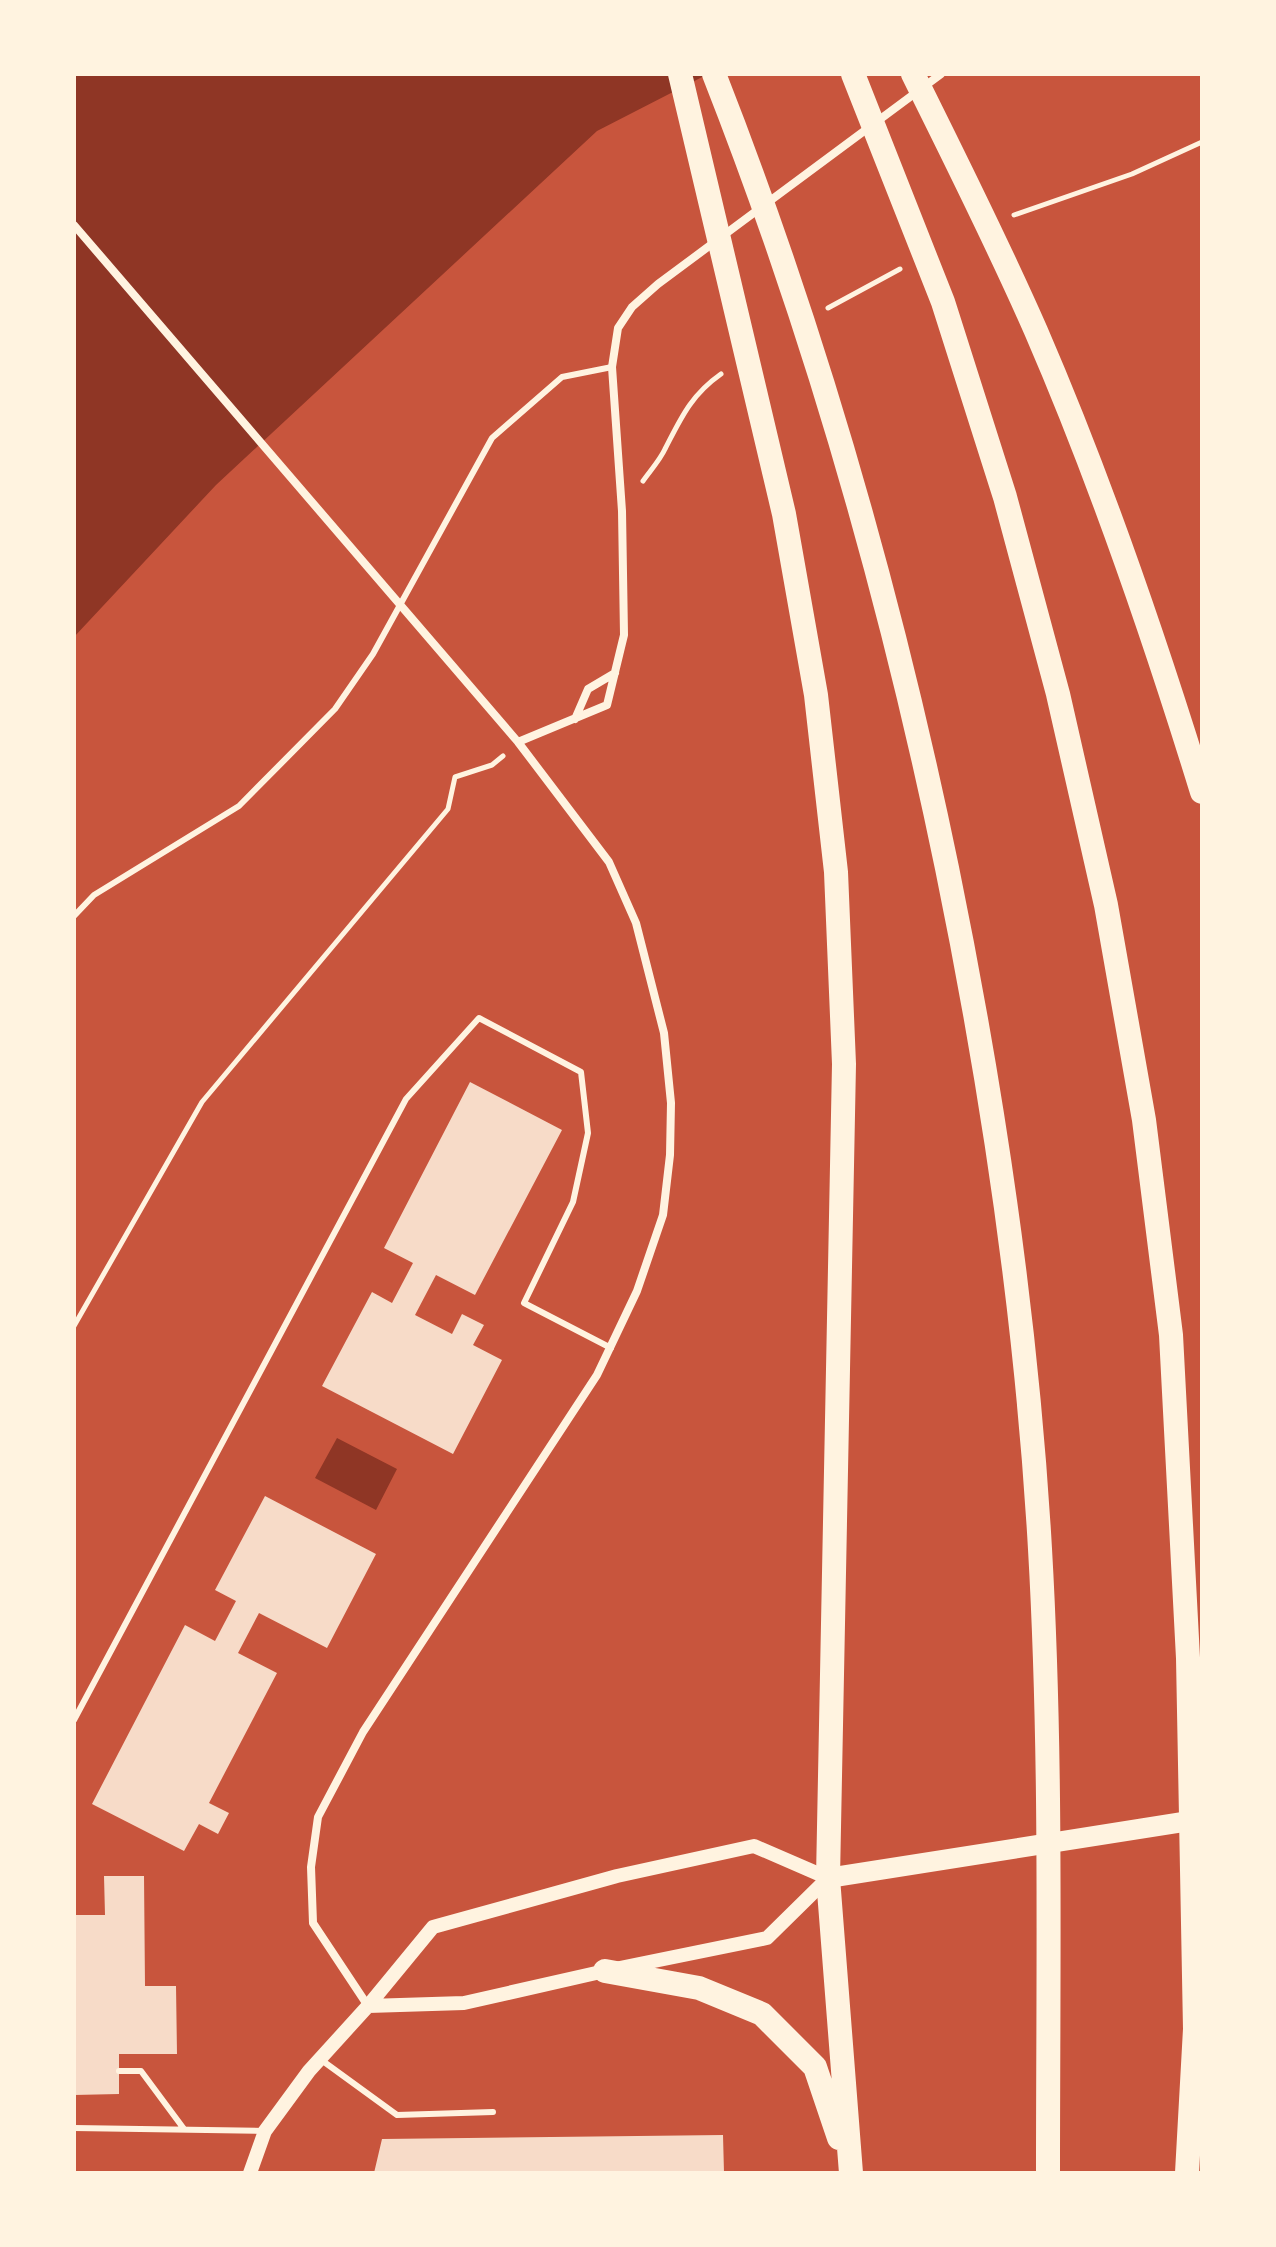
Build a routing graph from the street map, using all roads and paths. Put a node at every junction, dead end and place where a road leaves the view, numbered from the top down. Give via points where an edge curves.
1 (680, 74) edge
2 (714, 74) edge
3 (853, 74) edge
4 (913, 74) edge
5 (941, 74) edge
6 (1202, 142) edge
7 (1013, 215) dead end
8 (74, 225) edge
9 (912, 264) dead end
10 (819, 313) dead end
11 (612, 367) junction
12 (724, 371) dead end
13 (622, 511) junction
14 (615, 673) junction
15 (575, 719) junction
16 (518, 742) junction
17 (1202, 792) edge
18 (74, 916) edge
19 (74, 1326) edge
20 (611, 1348) junction
21 (74, 1720) edge
22 (1202, 1819) edge
23 (828, 1878) junction
24 (605, 1971) junction
25 (368, 2006) junction
26 (320, 2059) junction
27 (119, 2071) dead end
28 (493, 2112) dead end
29 (74, 2128) edge
30 (184, 2129) junction
31 (265, 2131) junction
32 (250, 2173) edge
33 (850, 2173) edge
34 (1048, 2173) edge
35 (1187, 2173) edge

1 - 23 highway via 784,514 816,695 836,872 844,1064
2 - 34 highway via 798,304 870,541 928,776 970,978 1001,1170 1039,1531 1048,1741
3 - 35 highway via 943,302 1005,497 1058,694 1106,905 1144,1120 1171,1335 1188,1658 1195,2029
4 - 17 highway via 1037,334 1106,506
5 - 11 street via 632,307 618,328
6 - 7 path via 1132,174
8 - 16 street
9 - 10 path
11 - 13 street
11 - 18 lane via 562,377 492,438 373,654 335,709 239,806 94,895
12 - 13 path via 703,386
13 - 14 street via 624,635
14 - 15 street via 588,689
14 - 15 street via 607,705
15 - 16 street
16 - 19 path via 492,765 455,777 448,809 220,1077
16 - 20 street via 609,862 636,923 664,1033 671,1103 663,1215
20 - 21 lane via 524,1303 573,1202 588,1133 581,1072 479,1018 406,1099
20 - 25 street via 363,1732 318,1817 311,1867 313,1923
22 - 23 main road
23 - 24 street via 767,1938
23 - 25 street via 754,1846 596,1881 433,1927
23 - 33 highway
24 - 25 street via 464,2003
24 - 33 highway via 699,1988 762,2014 815,2067
25 - 26 street
26 - 28 lane via 397,2115
26 - 31 street
27 - 30 lane via 141,2071
29 - 30 lane
30 - 31 lane
31 - 32 street

